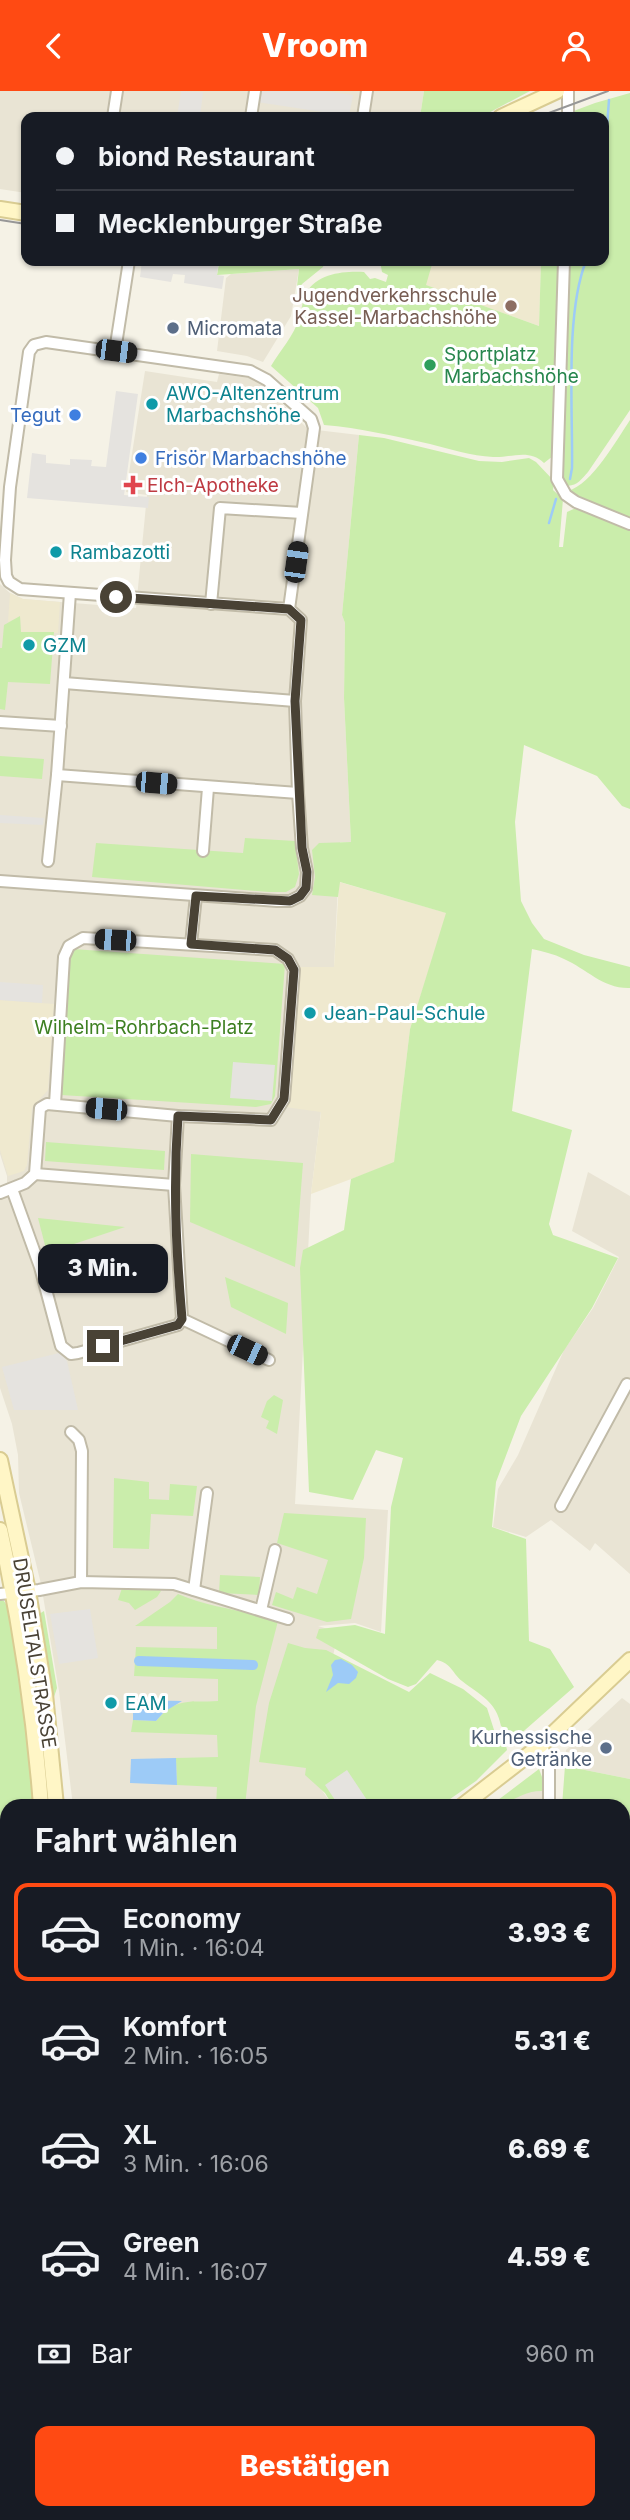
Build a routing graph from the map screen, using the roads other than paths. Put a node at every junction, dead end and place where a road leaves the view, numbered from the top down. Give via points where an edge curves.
1 (117, 91) edge
2 (255, 91) edge
3 (367, 91) edge
4 (557, 91) edge
5 (568, 91) edge
6 (114, 112) edge
7 (252, 112) edge
8 (364, 112) edge
9 (512, 112) edge
10 (568, 112) edge
11 (0, 209) edge
12 (21, 212) edge
13 (127, 266) edge
14 (564, 266) edge
15 (116, 351) junction
16 (302, 513) junction
17 (630, 524) edge
18 (3, 532) edge
19 (9, 582) junction
20 (0, 591) edge
21 (70, 593) junction
22 (211, 604) junction
23 (289, 609) junction
24 (64, 683) junction
25 (295, 701) junction
26 (0, 722) edge
27 (61, 726) junction
28 (57, 775) junction
29 (208, 787) junction
30 (298, 793) junction
31 (203, 851) dead end
32 (48, 862) dead end
33 (0, 881) edge
34 (196, 896) junction
35 (191, 944) junction
36 (55, 1104) junction
37 (178, 1116) junction
38 (35, 1174) junction
39 (174, 1185) junction
40 (12, 1189) junction
41 (0, 1193) edge
42 (182, 1319) junction
43 (269, 1360) dead end
44 (629, 1382) edge
45 (71, 1432) dead end
46 (0, 1460) edge
47 (207, 1493) dead end
48 (561, 1506) dead end
49 (0, 1530) edge
50 (275, 1550) dead end
51 (81, 1581) junction
52 (194, 1590) junction
53 (14, 1593) edge
54 (261, 1610) junction
55 (288, 1619) dead end
56 (630, 1660) edge
57 (541, 1745) junction
58 (40, 1799) edge
59 (56, 1799) edge
60 (471, 1799) edge
61 (549, 1799) edge

1 - 6 street
2 - 7 street
3 - 8 street
4 - 9 main road
5 - 10 street
11 - 12 main road
13 - 15 street
14 - 17 street via 557,479 576,502
15 - 16 street via 250,371 267,380 311,419 314,428
15 - 18 street via 46,342 29,352
16 - 22 street via 220,508
16 - 23 street
18 - 19 street
19 - 20 street
19 - 21 street via 19,589
21 - 22 street
21 - 24 street
22 - 23 street
23 - 25 street via 301,620
24 - 25 street
24 - 27 street
25 - 30 street
26 - 27 street
27 - 28 street
28 - 29 street
28 - 32 street
29 - 30 street
29 - 31 street
30 - 34 street via 307,872 306,888 300,896 290,901
33 - 34 street
34 - 35 street
35 - 36 street via 83,938 69,946 64,957
35 - 37 street via 275,950 294,970 284,1099 271,1120
36 - 37 street
36 - 38 street via 40,1108
37 - 39 street
38 - 39 street
38 - 40 street
39 - 42 street
40 - 41 street
40 - 42 street via 66,1351 78,1353 178,1325
42 - 43 street
44 - 48 street via 563,1492
45 - 51 street via 82,1451
46 - 53 main road, DRUSELTALSTRASSE
47 - 52 street
49 - 53 main road, DRUSELTALSTRASSE
50 - 54 street
51 - 52 street via 174,1584
51 - 53 street
52 - 54 street
53 - 58 main road, DRUSELTALSTRASSE
53 - 59 main road, DRUSELTALSTRASSE via 45,1693
54 - 55 street
56 - 57 main road
57 - 60 main road
57 - 61 street via 548,1762

